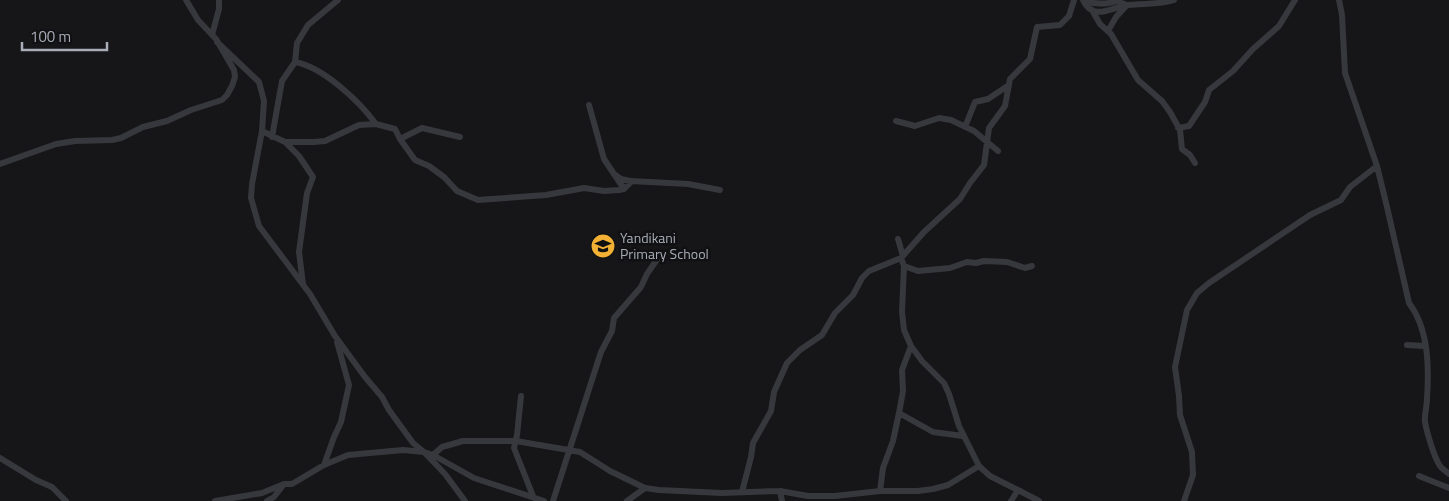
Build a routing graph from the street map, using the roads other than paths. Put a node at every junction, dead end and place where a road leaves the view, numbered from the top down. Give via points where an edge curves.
1 (186, 0) edge
2 (219, 0) edge
3 (338, 0) edge
4 (1074, 0) edge
5 (1084, 0) edge
6 (1173, 0) edge
7 (1295, 0) edge
8 (1339, 0) edge
9 (1148, 2) edge
10 (1126, 5) junction
11 (1092, 10) junction
12 (1108, 31) junction
13 (212, 35) junction
14 (218, 42) junction
15 (295, 62) junction
16 (1009, 86) junction
17 (589, 105) dead end
18 (896, 121) dead end
19 (376, 124) junction
20 (965, 127) junction
21 (1178, 128) junction
22 (262, 131) junction
23 (272, 137) junction
24 (460, 137) dead end
25 (400, 138) junction
26 (986, 141) junction
27 (285, 142) junction
28 (998, 151) dead end
29 (1195, 163) dead end
30 (0, 164) edge
31 (1377, 166) junction
32 (614, 174) junction
33 (632, 181) junction
34 (624, 189) junction
35 (720, 190) dead end
36 (898, 239) dead end
37 (902, 257) junction
38 (658, 258) dead end
39 (904, 266) junction
40 (1032, 266) dead end
41 (304, 288) junction
42 (335, 336) junction
43 (1407, 345) dead end
44 (911, 346) junction
45 (1425, 346) junction
46 (521, 396) dead end
47 (899, 413) junction
48 (963, 436) junction
49 (516, 441) junction
50 (569, 450) junction
51 (424, 452) junction
52 (433, 454) junction
53 (0, 458) edge
54 (324, 464) junction
55 (979, 466) junction
56 (1449, 474) edge
57 (1419, 476) dead end
58 (284, 484) junction
59 (645, 488) junction
60 (1449, 488) edge
61 (1018, 490) junction
62 (780, 491) junction
63 (880, 491) junction
64 (742, 492) junction
65 (533, 496) junction
66 (66, 501) edge
67 (215, 501) edge
68 (267, 501) edge
69 (465, 501) edge
70 (544, 501) edge
71 (553, 501) edge
72 (628, 501) edge
73 (782, 501) edge
74 (1011, 501) edge
75 (1039, 501) edge
76 (1184, 501) edge

1 - 13 street
2 - 13 street
3 - 15 street via 308,26 296,43
4 - 16 street via 1069,16 1060,25 1037,27 1030,59 1010,78
5 - 10 street via 1089,3 1116,1
5 - 11 street
6 - 9 street
7 - 21 street via 1280,26 1234,71 1209,90 1205,102 1188,126
8 - 31 street via 1345,73
9 - 10 street
10 - 11 street via 1110,12
10 - 12 street
11 - 12 street
12 - 21 street via 1138,80 1162,101
13 - 14 street
14 - 22 street via 259,82 264,101
14 - 30 street via 235,77 228,95 219,102 143,127 121,138 56,144
15 - 19 street via 305,64 350,95
15 - 23 street via 282,81
16 - 20 street via 988,99 975,102
16 - 26 street via 1005,106 989,128
17 - 32 street via 604,159
18 - 20 street via 916,126 939,118
19 - 25 street via 395,129
19 - 27 street via 359,125 325,141
20 - 26 street
21 - 29 street via 1182,149
22 - 23 street
22 - 41 street via 251,198 259,226
23 - 27 street
24 - 25 street via 422,128
25 - 34 street via 415,160 444,177 457,191 478,200 546,195 584,188
26 - 28 street
26 - 37 street via 984,165 960,199
27 - 41 street via 313,177 307,194 299,252
31 - 45 street via 1408,303 1416,312
31 - 76 street via 1350,187 1341,200 1310,215 1209,282 1197,293 1187,310 1175,367 1180,415 1192,452 1193,475
32 - 33 street via 622,180
32 - 34 street
33 - 34 street
33 - 35 street via 688,184
36 - 37 street
37 - 39 street
37 - 64 street via 869,271 853,295 835,313 822,335 787,363 774,392 771,411 753,443
38 - 50 street via 641,287 614,318
39 - 40 street via 918,271 950,268 967,262
39 - 44 street via 902,312 904,330
41 - 42 street
42 - 51 street via 413,443
42 - 54 street via 348,385 342,422
43 - 45 street
44 - 47 street via 902,370
44 - 48 street via 944,383
45 - 56 street via 1428,362 1425,421 1440,466
46 - 49 street
47 - 48 street via 933,432
47 - 63 street via 883,468
48 - 55 street
49 - 50 street
49 - 52 street via 463,441 442,447
49 - 65 street via 514,448
50 - 59 street via 580,452
50 - 71 street
51 - 52 street
51 - 54 street via 403,450 348,455
51 - 69 street
52 - 65 street via 474,478
53 - 66 street via 52,487
54 - 58 street via 292,484
55 - 61 street via 990,476
55 - 63 street via 948,485 933,489
57 - 60 street
58 - 67 street via 262,493
58 - 68 street
59 - 64 street
59 - 72 street
61 - 74 street
61 - 75 street
62 - 63 street via 835,496
62 - 64 street
62 - 73 street
65 - 70 street

